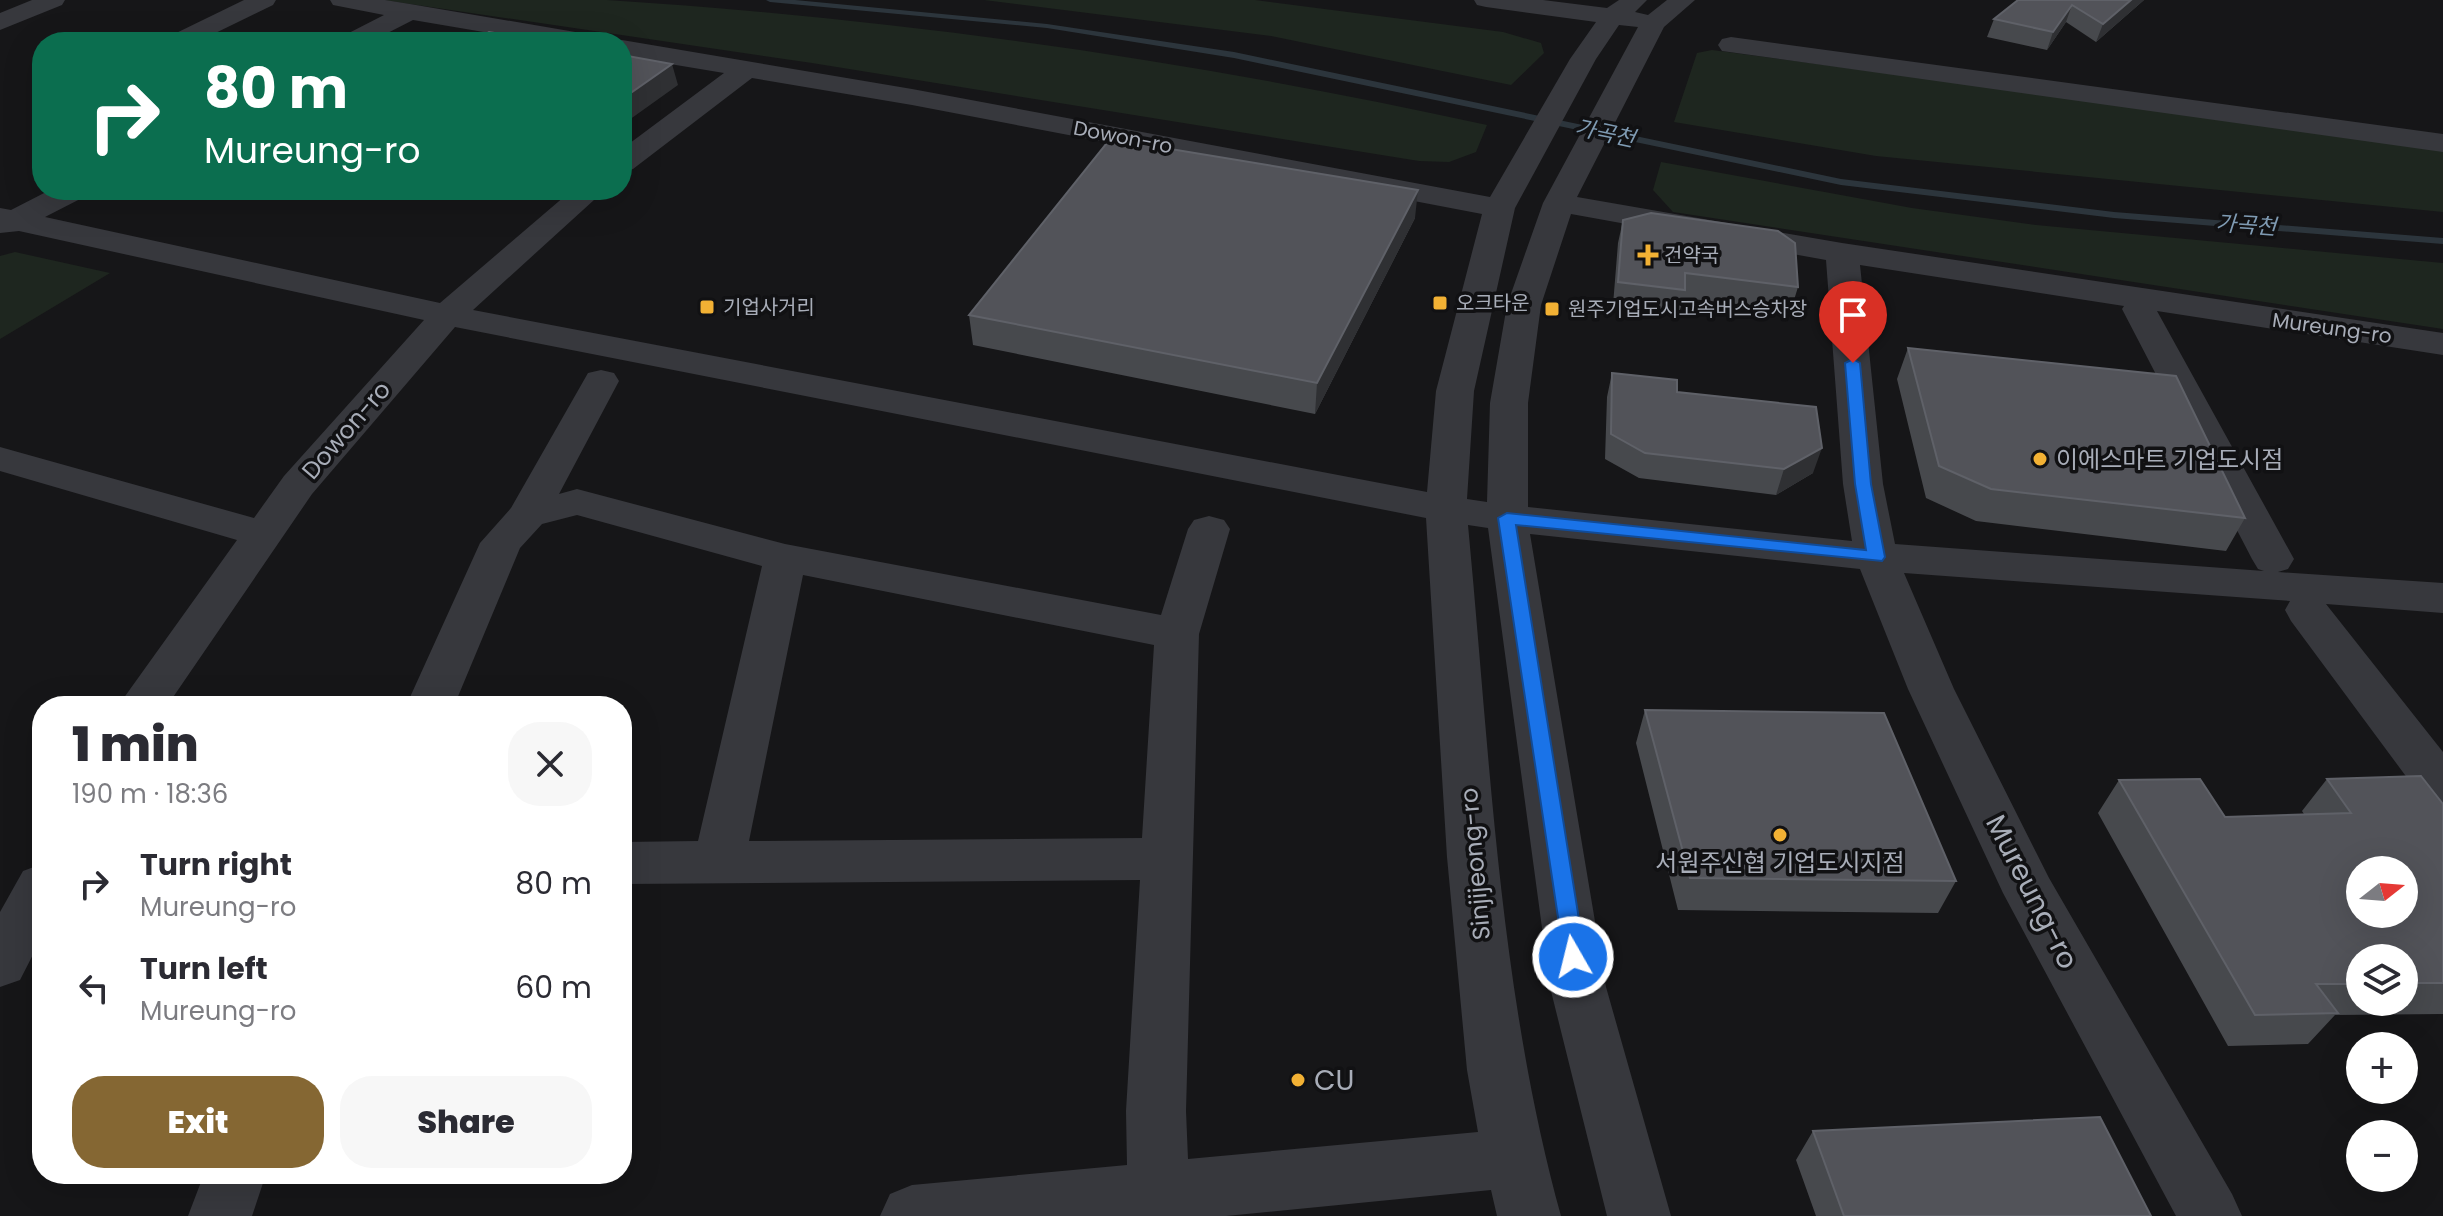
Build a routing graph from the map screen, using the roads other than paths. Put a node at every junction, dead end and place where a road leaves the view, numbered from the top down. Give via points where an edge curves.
1 (53, 0) edge
2 (264, 0) edge
3 (342, 0) edge
4 (1486, 0) edge
5 (1635, 0) edge
6 (1683, 0) edge
7 (410, 11) junction
8 (1613, 16) junction
9 (0, 22) edge
10 (1654, 22) junction
11 (198, 32) edge
12 (369, 32) edge
13 (530, 32) edge
14 (1731, 45) dead end
15 (632, 50) edge
16 (746, 70) junction
17 (2443, 143) edge
18 (632, 156) edge
19 (1565, 189) junction
20 (1504, 198) junction
21 (52, 200) edge
22 (579, 200) edge
23 (5, 222) edge
24 (1842, 253) junction
25 (2139, 309) dead end
26 (447, 315) junction
27 (2443, 344) edge
28 (601, 381) dead end
29 (0, 459) edge
30 (1446, 509) junction
31 (527, 515) junction
32 (1507, 518) junction
33 (1209, 529) dead end
34 (264, 534) junction
35 (1876, 557) junction
36 (785, 558) junction
37 (2273, 559) dead end
38 (2443, 598) edge
39 (2307, 610) dead end
40 (1177, 634) junction
41 (149, 696) edge
42 (434, 696) edge
43 (2443, 788) edge
44 (1167, 859) junction
45 (719, 862) junction
46 (632, 863) edge
47 (32, 904) edge
48 (0, 963) edge
49 (1514, 1158) junction
50 (231, 1184) edge
51 (1158, 1204) edge
52 (220, 1216) edge
53 (912, 1216) edge
54 (1529, 1216) edge
55 (1639, 1216) edge
56 (2210, 1216) edge

1 - 9 street
2 - 11 street
3 - 7 street
4 - 8 street
5 - 8 street
6 - 10 street
7 - 12 street
7 - 13 street
8 - 10 street
8 - 20 street, Sinjijeong-ro
10 - 19 street
14 - 17 street
15 - 16 street, Dowon-ro
16 - 18 street
16 - 20 street, Dowon-ro
19 - 24 street, Mureung-ro
19 - 32 street via 1524,305 1509,403
20 - 30 street, Sinjijeong-ro via 1455,391
21 - 23 street
22 - 26 street, Dowon-ro
23 - 26 street
24 - 27 street, Mureung-ro
24 - 35 street, Mureung-ro via 1863,484
25 - 37 street
26 - 30 street
26 - 34 street, Dowon-ro via 298,485
28 - 31 street
29 - 34 street
30 - 32 street
30 - 49 street, Sinjijeong-ro via 1473,857 1496,1070
31 - 36 street via 577,502
31 - 42 street via 501,543
32 - 35 street
32 - 55 street via 1578,987
33 - 40 street
34 - 41 street, Dowon-ro
35 - 38 street
35 - 56 street, Mureung-ro via 1931,689 2030,893
36 - 40 street
36 - 45 street
39 - 43 street
40 - 44 street
44 - 45 street
44 - 51 street via 1156,1111
45 - 46 street
47 - 48 street
49 - 51 street
49 - 54 street, Sinjijeong-ro
50 - 52 street
51 - 53 street

